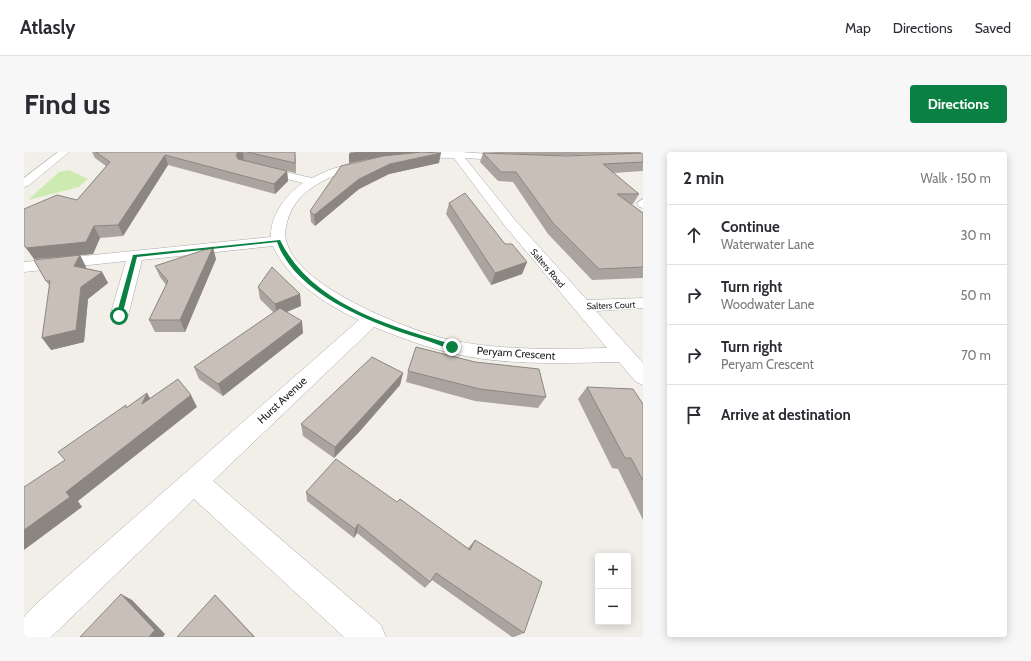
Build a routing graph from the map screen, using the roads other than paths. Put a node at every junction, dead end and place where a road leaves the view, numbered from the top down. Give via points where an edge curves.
1 (64, 152) edge
2 (456, 153) edge
3 (520, 159) edge
4 (251, 167) edge
5 (315, 182) junction
6 (24, 184) edge
7 (278, 241) junction
8 (135, 256) junction
9 (24, 267) edge
10 (642, 303) dead end
11 (580, 306) junction
12 (119, 316) dead end
13 (371, 319) junction
14 (624, 355) junction
15 (643, 377) edge
16 (194, 481) junction
17 (28, 637) edge
18 (369, 637) edge

1 - 6 street
2 - 3 street
2 - 5 street via 386,158 349,167
2 - 11 street, Salters Road via 480,186
4 - 5 street
5 - 7 street via 298,193 287,206 278,232
7 - 8 street
7 - 13 street, Peryam Crescent via 291,264 320,291 343,306
8 - 9 street
8 - 12 street
10 - 11 street, Salters Court
11 - 14 street, Salters Road
13 - 14 street, Peryam Crescent via 452,347 485,352 525,356
13 - 16 street, Hurst Avenue
14 - 15 street, Salters Road
16 - 17 street, Hurst Avenue
16 - 18 street

